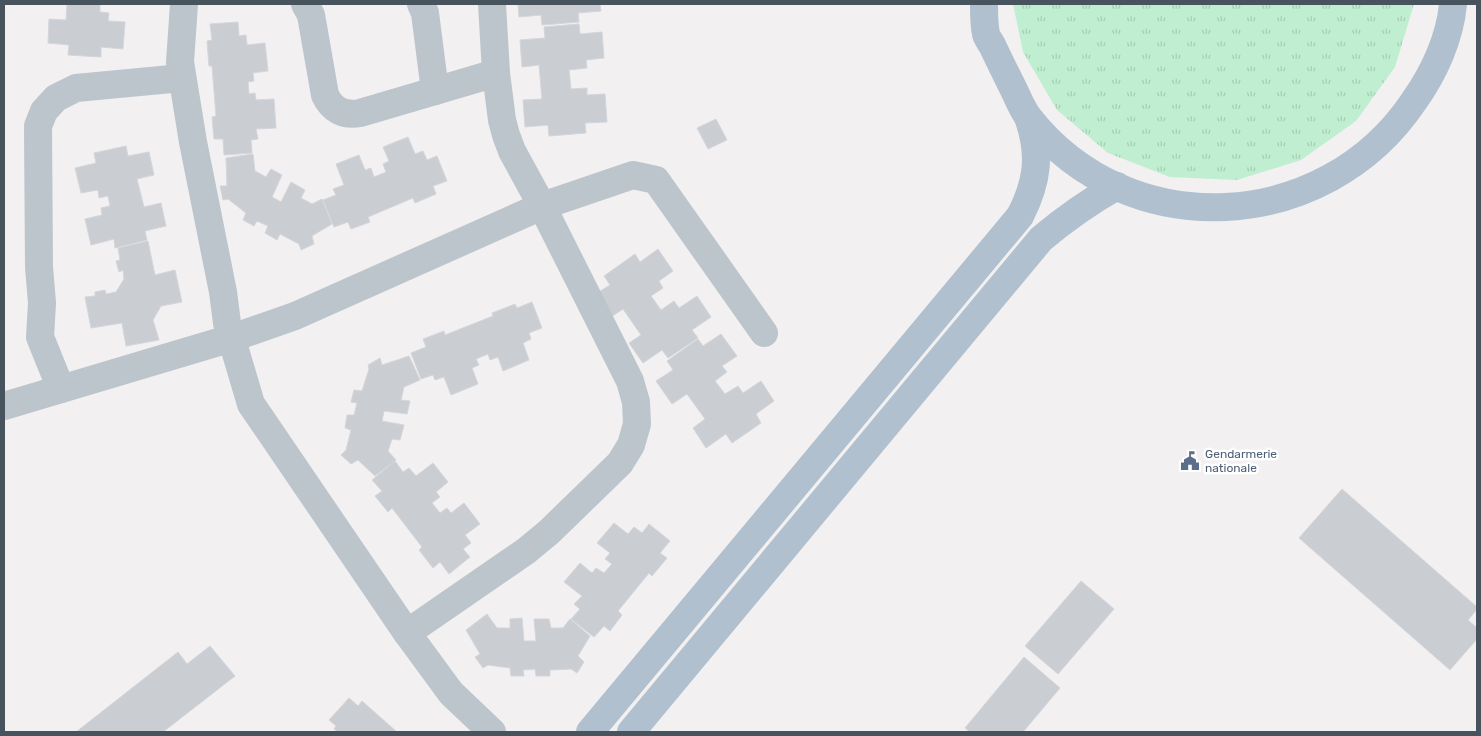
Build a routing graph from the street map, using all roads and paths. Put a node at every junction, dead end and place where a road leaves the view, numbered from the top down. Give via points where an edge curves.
1 (184, 4) edge
2 (305, 4) edge
3 (421, 4) edge
4 (492, 4) edge
5 (984, 4) edge
6 (1456, 6) edge
7 (496, 73) junction
8 (182, 78) junction
9 (435, 91) junction
10 (1028, 117) junction
11 (1117, 186) junction
12 (542, 206) junction
13 (764, 333) dead end
14 (232, 338) junction
15 (61, 389) junction
16 (4, 406) edge
17 (407, 633) junction
18 (492, 732) edge
19 (590, 732) edge
20 (631, 732) edge

1 - 8 street
2 - 9 street via 311,15 325,95 339,111 360,113
3 - 9 street via 425,13
4 - 7 street
5 - 10 main road via 986,34
6 - 11 main road via 1442,50 1425,86 1403,118 1375,147 1344,171 1309,189 1271,202 1232,207 1193,207 1154,200
7 - 9 street
7 - 12 street via 506,135
8 - 14 street
8 - 15 street via 76,88 56,98 44,111 38,126 40,337
10 - 11 main road via 1054,145 1084,168
10 - 19 main road via 1034,133 1036,167 1028,200 1020,216
11 - 20 main road via 1064,219 1041,239
12 - 13 street via 633,176 656,180
12 - 14 street via 295,316
12 - 17 street via 630,381 636,402 637,424 631,444 620,463 549,532 504,568
14 - 15 street
14 - 17 street via 251,404
15 - 16 street
17 - 18 street via 451,693

